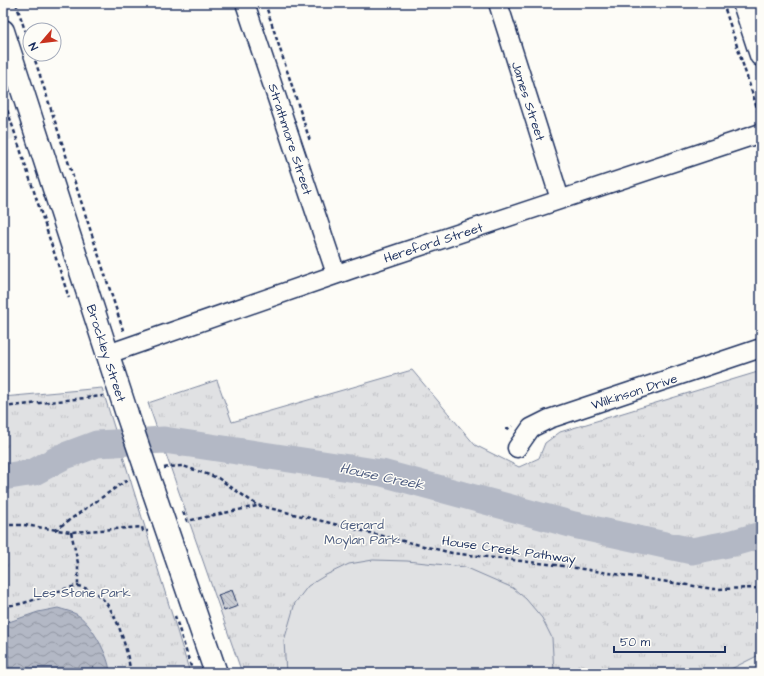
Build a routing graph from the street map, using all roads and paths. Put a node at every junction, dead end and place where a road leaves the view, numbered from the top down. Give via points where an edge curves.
1 (16, 3) edge
2 (246, 3) edge
3 (265, 3) edge
4 (498, 3) edge
5 (723, 3) edge
6 (744, 3) edge
7 (22, 22) edge
8 (3, 31) edge
9 (761, 56) edge
10 (35, 62) edge
11 (761, 129) edge
12 (311, 144) dead end
13 (560, 199) junction
14 (336, 274) junction
15 (128, 346) junction
16 (761, 348) edge
17 (108, 354) junction
18 (106, 396) dead end
19 (3, 407) edge
20 (517, 448) dead end
21 (183, 512) dead end
22 (3, 525) edge
23 (150, 530) dead end
24 (71, 532) junction
25 (78, 586) junction
26 (761, 588) edge
27 (3, 606) edge
28 (131, 673) edge
29 (216, 673) edge

1 - 7 path
2 - 14 street, Strathmore Street
3 - 12 path
4 - 13 street, James Street
5 - 11 path via 760,117
6 - 9 main road
8 - 17 main road, Brockley Street
10 - 15 path
11 - 13 street, Hereford Street
13 - 14 street, Hereford Street
14 - 15 street, Hereford Street
15 - 17 street, Hereford Street
16 - 20 street, Wilkinson Drive via 549,419 531,428
17 - 29 main road, Brockley Street, bridge
18 - 19 path
21 - 26 path, House Creek Pathway via 187,521 258,506 452,553 714,589
22 - 24 path
23 - 24 path via 143,531 142,527
24 - 25 path via 78,563
25 - 27 path via 25,603
25 - 28 path via 100,597 113,613 128,654

